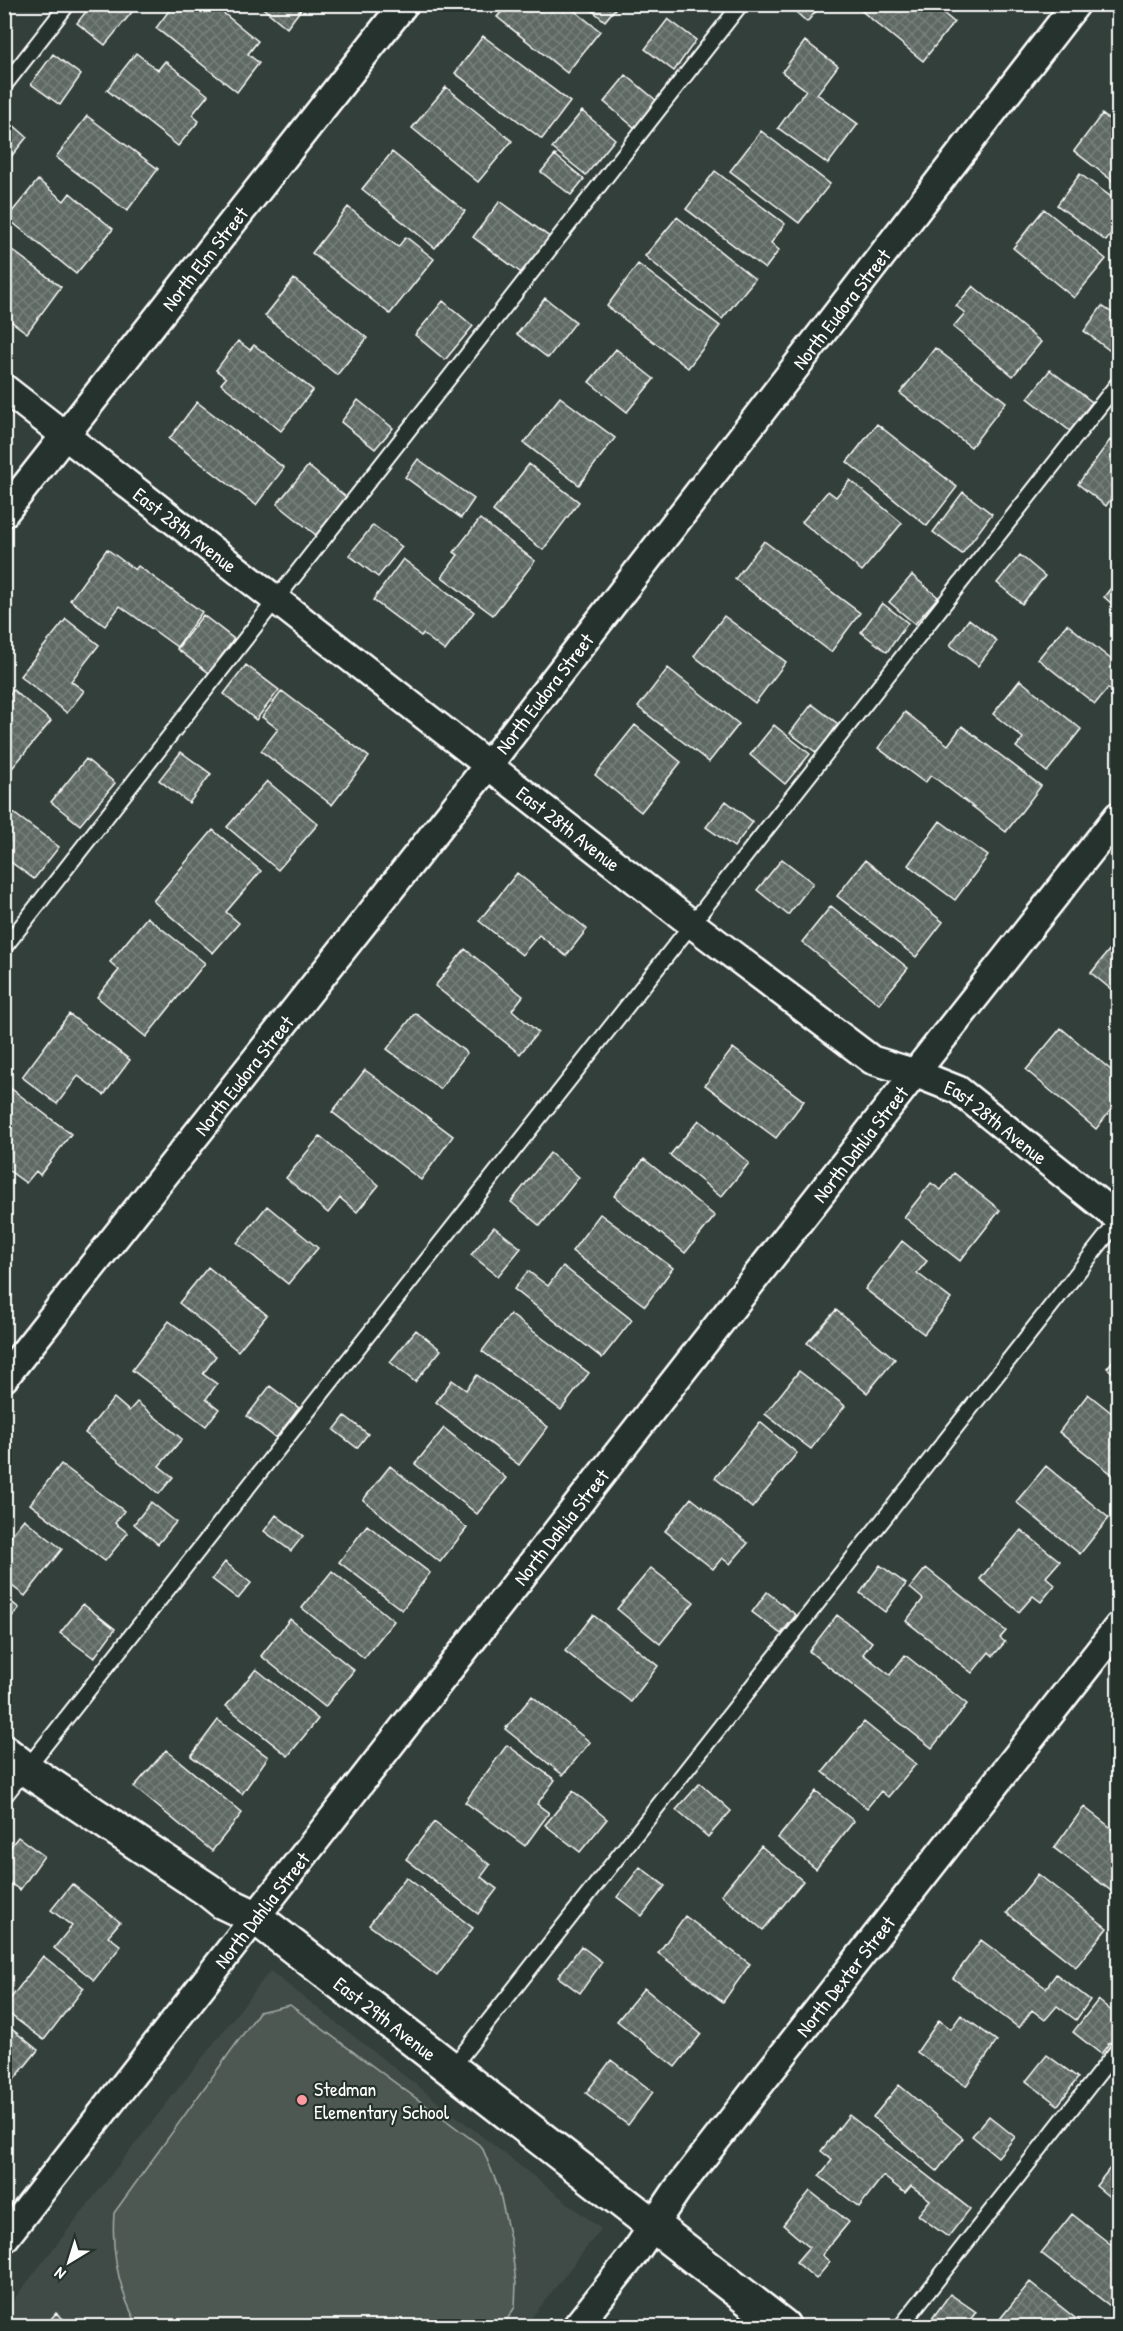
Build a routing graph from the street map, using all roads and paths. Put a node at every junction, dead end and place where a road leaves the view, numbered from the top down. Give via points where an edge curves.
1 (68, 4) edge
2 (404, 4) edge
3 (741, 4) edge
4 (1076, 4) edge
5 (4, 87) edge
6 (1119, 383) edge
7 (4, 388) edge
8 (65, 436) junction
9 (4, 513) edge
10 (277, 599) junction
11 (489, 764) junction
12 (1119, 816) edge
13 (693, 924) junction
14 (4, 948) edge
15 (915, 1073) junction
16 (1119, 1220) edge
17 (4, 1378) edge
18 (1119, 1628) edge
19 (15, 1761) edge
20 (4, 1797) edge
21 (255, 1917) junction
22 (1119, 2049) edge
23 (451, 2069) junction
24 (652, 2225) junction
25 (4, 2239) edge
26 (577, 2326) edge
27 (783, 2326) edge
28 (901, 2326) edge

1 - 5 lane
2 - 8 street, North Elm Street
3 - 10 lane
4 - 11 street, North Eudora Street
6 - 13 lane
7 - 8 street, East 28th Avenue
8 - 9 street, North Elm Street
8 - 10 street, East 28th Avenue
10 - 11 street, East 28th Avenue
10 - 14 lane
11 - 13 street, East 28th Avenue
11 - 17 street, North Eudora Street
12 - 15 street, North Dahlia Street
13 - 15 street, East 28th Avenue via 872,1060
13 - 19 lane
15 - 16 street, East 28th Avenue via 958,1090
15 - 21 street, North Dahlia Street
16 - 23 lane
18 - 24 street, North Dexter Street
19 - 20 lane
19 - 21 street, East 29th Avenue via 223,1902
21 - 23 street, East 29th Avenue
21 - 25 street, North Dahlia Street
22 - 28 lane
23 - 24 street, East 29th Avenue
24 - 26 street, North Dexter Street
24 - 27 street, East 29th Avenue

